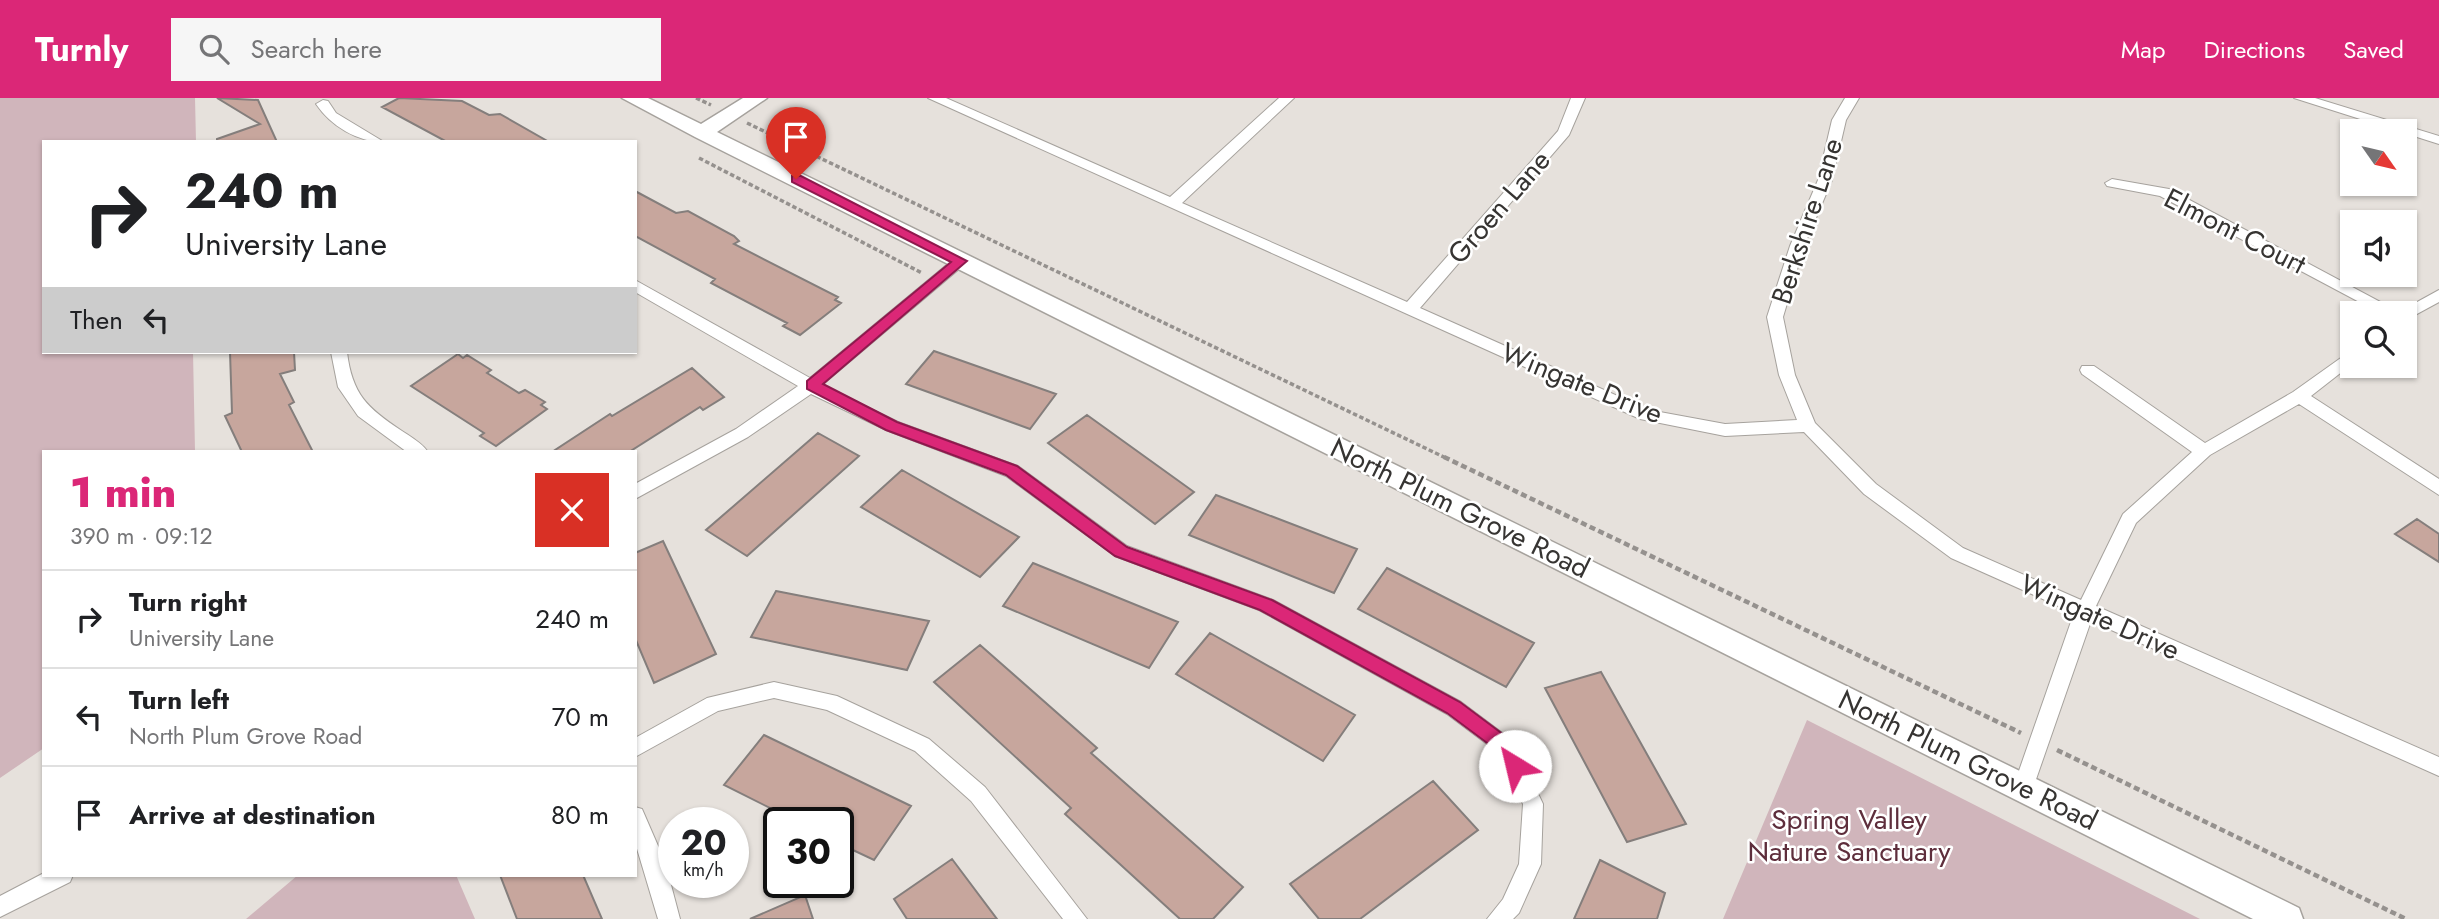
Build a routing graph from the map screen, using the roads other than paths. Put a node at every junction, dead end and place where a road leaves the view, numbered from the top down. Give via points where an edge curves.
1 (632, 98) edge
2 (757, 98) edge
3 (935, 98) edge
4 (1287, 98) edge
5 (1578, 98) edge
6 (1852, 98) edge
7 (2301, 98) edge
8 (323, 104) dead end
9 (373, 140) edge
10 (2439, 140) edge
11 (701, 145) junction
12 (2112, 183) dead end
13 (1173, 203) junction
14 (960, 261) junction
15 (637, 286) edge
16 (2439, 295) edge
17 (2369, 301) edge
18 (2417, 308) edge
19 (1409, 310) junction
20 (339, 354) edge
21 (2340, 365) edge
22 (2088, 370) dead end
23 (812, 385) junction
24 (2299, 397) junction
25 (1808, 426) junction
26 (416, 450) edge
27 (2204, 451) junction
28 (2439, 488) edge
29 (637, 491) edge
30 (2085, 610) junction
31 (637, 747) edge
32 (2439, 767) edge
33 (2023, 788) junction
34 (637, 821) edge
35 (58, 877) edge
36 (0, 907) edge
37 (669, 919) edge
38 (1076, 919) edge
39 (1498, 919) edge
40 (2287, 919) edge

1 - 11 street, North Plum Grove Road
2 - 11 street
3 - 13 street, Wingate Drive
4 - 13 street
5 - 19 street, Groen Lane via 1564,132
6 - 25 street, Berkshire Lane via 1839,120 1825,180 1797,246 1776,317 1787,375
7 - 10 street
8 - 9 street via 331,116
11 - 14 street, North Plum Grove Road
12 - 17 street, Elmont Court via 2164,192
13 - 19 street, Wingate Drive
14 - 23 street
14 - 33 street, North Plum Grove Road
15 - 23 street
16 - 18 street
19 - 25 street, Wingate Drive via 1646,415 1725,430
20 - 26 street via 339,374 351,400
21 - 24 street
22 - 27 street
23 - 29 street via 742,433
23 - 39 street via 892,426 1012,471 1121,551 1266,605 1454,708 1506,747 1533,804 1530,864 1511,906
24 - 27 street
24 - 28 street
25 - 30 street, Wingate Drive via 1870,489 1957,553
27 - 30 street via 2129,519
30 - 32 street, Wingate Drive
30 - 33 street
31 - 38 street via 714,704 774,690 830,702 922,745 969,786
33 - 40 street, North Plum Grove Road
34 - 37 street
35 - 36 street

